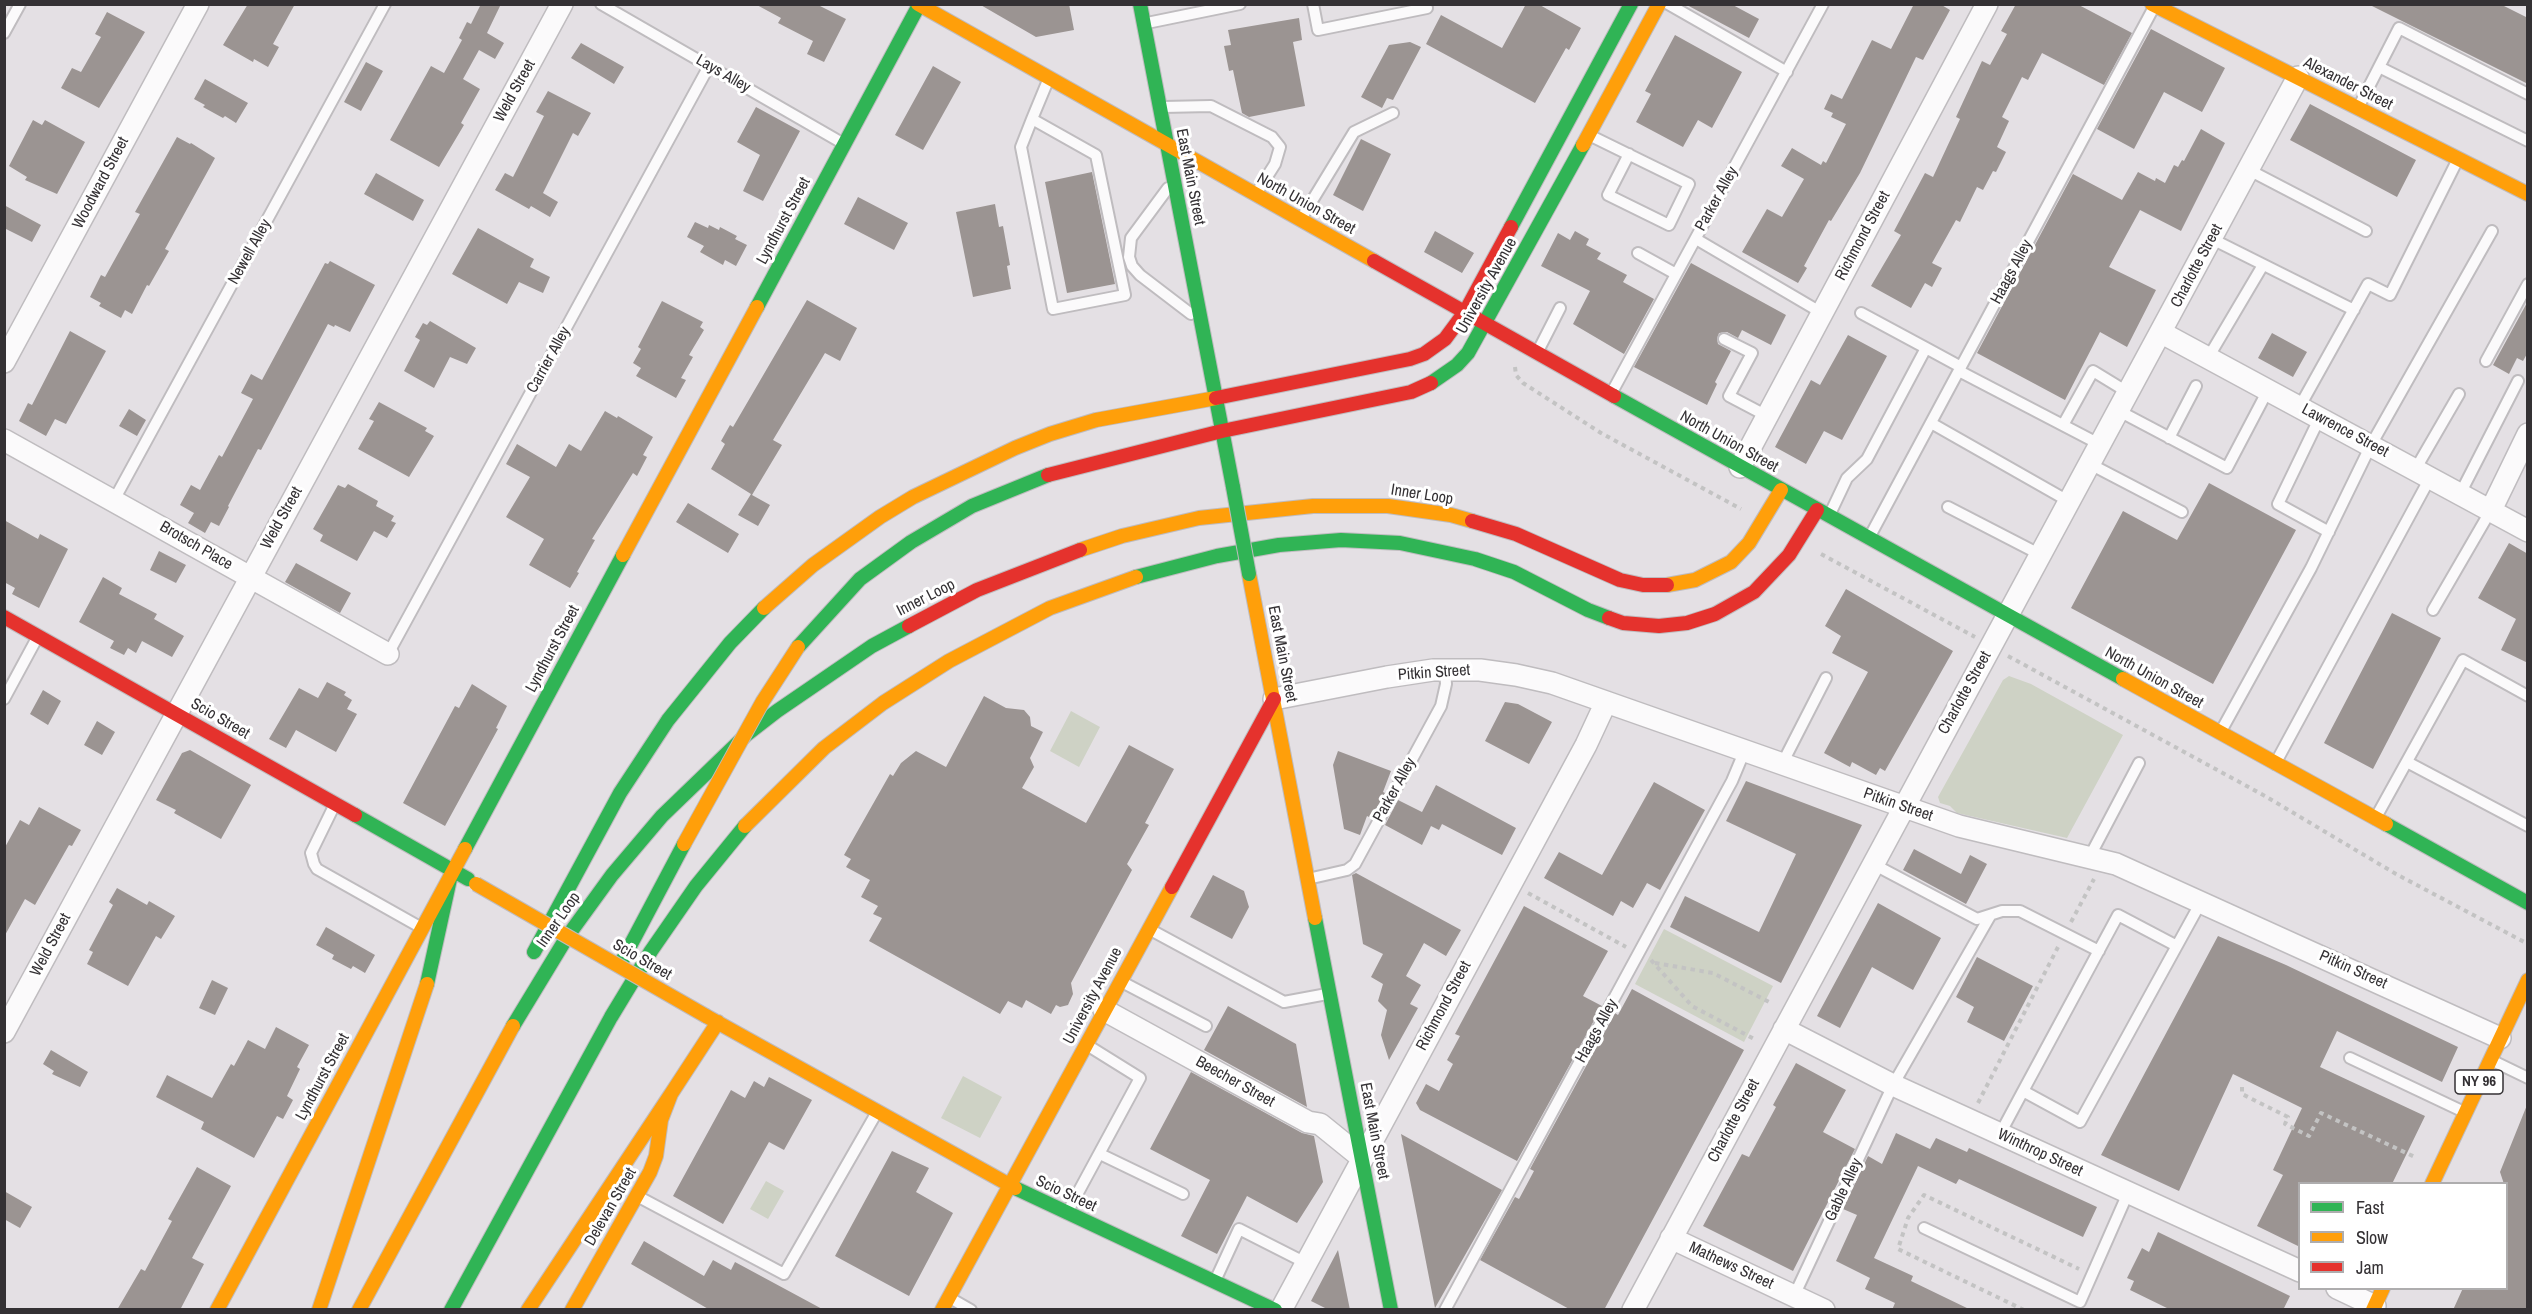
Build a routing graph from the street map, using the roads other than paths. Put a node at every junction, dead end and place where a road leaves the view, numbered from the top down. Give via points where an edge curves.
1 (20, 4) edge
2 (198, 4) edge
3 (385, 4) edge
4 (562, 4) edge
5 (601, 4) edge
6 (1140, 4) edge
7 (1240, 4) edge
8 (1313, 4) edge
9 (1631, 4) edge
10 (1659, 4) edge
11 (1668, 4) edge
12 (1823, 4) edge
13 (1987, 4) edge
14 (918, 5) edge
15 (2153, 5) edge
16 (1427, 8) dead end
17 (1144, 24) junction
18 (4, 33) edge
19 (709, 66) junction
20 (2379, 68) junction
21 (1787, 72) junction
22 (2298, 77) junction
23 (1049, 78) junction
24 (2528, 94) edge
25 (1159, 107) junction
26 (2358, 108) junction
27 (1393, 112) dead end
28 (1032, 119) junction
29 (1589, 134) junction
30 (2528, 141) edge
31 (844, 144) junction
32 (1167, 144) junction
33 (1629, 154) junction
34 (2458, 158) junction
35 (2249, 170) junction
36 (1174, 180) junction
37 (2528, 194) edge
38 (1256, 195) junction
39 (1301, 220) junction
40 (2366, 231) dead end
41 (2492, 231) dead end
42 (1696, 239) junction
43 (2212, 239) junction
44 (1638, 253) dead end
45 (1129, 256) junction
46 (1118, 259) junction
47 (2263, 265) junction
48 (1676, 274) junction
49 (2528, 284) edge
50 (1560, 309) dead end
51 (2354, 310) junction
52 (1465, 312) junction
53 (1822, 313) junction
54 (1861, 313) dead end
55 (1201, 321) junction
56 (1486, 324) junction
57 (2162, 333) junction
58 (1724, 339) dead end
59 (1926, 348) junction
60 (1537, 353) junction
61 (2208, 358) junction
62 (2486, 361) dead end
63 (4, 362) edge
64 (1960, 369) junction
65 (2518, 381) dead end
66 (2196, 386) dead end
67 (2268, 390) junction
68 (1611, 394) junction
69 (2459, 394) dead end
70 (1216, 398) junction
71 (2124, 402) junction
72 (2300, 406) junction
73 (1767, 416) junction
74 (2320, 417) junction
75 (1931, 423) junction
76 (2063, 426) junction
77 (1222, 431) junction
78 (2528, 434) edge
79 (2169, 438) junction
80 (4, 440) edge
81 (2101, 445) junction
82 (2372, 445) junction
83 (2090, 464) junction
84 (1740, 467) junction
85 (2423, 474) junction
86 (1781, 490) junction
87 (2460, 494) junction
88 (114, 500) junction
89 (2070, 502) junction
90 (1948, 507) dead end
91 (2491, 510) junction
92 (2182, 512) dead end
93 (1823, 513) junction
94 (2528, 531) edge
95 (2329, 532) junction
96 (1869, 539) junction
97 (2041, 555) junction
98 (250, 577) junction
99 (2433, 610) dead end
100 (2008, 615) junction
101 (4, 617) edge
102 (39, 636) junction
103 (388, 654) joint
104 (1446, 670) junction
105 (1826, 678) dead end
106 (2528, 696) edge
107 (4, 699) edge
108 (1274, 699) junction
109 (1606, 702) junction
110 (177, 713) junction
111 (2220, 733) junction
112 (1745, 750) junction
113 (2407, 762) junction
114 (2139, 763) dead end
115 (1782, 764) junction
116 (2275, 764) junction
117 (335, 803) junction
118 (1903, 807) junction
119 (2375, 819) junction
120 (2528, 826) edge
121 (2098, 858) junction
122 (1873, 864) junction
123 (452, 870) junction
124 (1309, 879) junction
125 (2200, 902) junction
126 (2528, 903) edge
127 (1990, 916) junction
128 (422, 927) junction
129 (1149, 928) junction
130 (2175, 945) junction
131 (2099, 951) junction
132 (529, 961) dead end
133 (612, 980) dead end
134 (2528, 980) edge
135 (1119, 981) junction
136 (1331, 993) junction
137 (1104, 1010) junction
138 (712, 1019) junction
139 (1206, 1026) dead end
140 (1784, 1029) junction
141 (4, 1032) edge
142 (2500, 1038) junction
143 (1085, 1044) junction
144 (483, 1053) dead end
145 (574, 1055) dead end
146 (2350, 1058) dead end
147 (2490, 1059) junction
148 (2528, 1078) edge
149 (1893, 1085) junction
150 (2024, 1091) junction
151 (671, 1094) junction
152 (878, 1112) junction
153 (2465, 1112) junction
154 (2000, 1134) junction
155 (1100, 1154) junction
156 (1362, 1158) junction
157 (2433, 1182) edge
158 (1010, 1186) junction
159 (2128, 1193) junction
160 (1183, 1194) dead end
161 (637, 1196) junction
162 (1067, 1213) junction
163 (499, 1219) junction
164 (1924, 1228) dead end
165 (1671, 1238) junction
166 (1306, 1263) junction
167 (2298, 1270) edge
168 (378, 1274) junction
169 (1215, 1281) junction
170 (2343, 1290) edge
171 (1794, 1296) junction
172 (2377, 1301) edge
173 (945, 1303) edge
174 (217, 1310) edge
175 (319, 1310) edge
176 (359, 1310) edge
177 (451, 1310) edge
178 (528, 1310) edge
179 (572, 1310) edge
180 (971, 1310) edge
181 (1275, 1310) edge
182 (1281, 1310) edge
183 (1391, 1310) edge
184 (1446, 1310) edge
185 (1633, 1310) edge
186 (1824, 1310) edge

1 - 18 lane
2 - 63 street, Woodward Street
3 - 88 lane, Newell Alley
4 - 98 street, Weld Street
5 - 19 lane, Lays Alley
6 - 17 main road, East Main Street
7 - 17 lane
8 - 16 lane via 1318,30
9 - 52 main road, University Avenue
10 - 29 main road, University Avenue
11 - 21 lane
12 - 21 lane, Parker Alley
13 - 53 street, Richmond Street
14 - 23 main road, North Union Street
14 - 31 main road, Lyndhurst Street
15 - 22 main road, Alexander Street
15 - 64 lane, Haags Alley
17 - 25 main road, East Main Street
19 - 31 lane, Lays Alley
19 - 103 lane, Carrier Alley
20 - 24 lane via 2399,28
20 - 26 lane
20 - 30 lane
21 - 42 lane, Parker Alley
22 - 26 main road, Alexander Street
22 - 35 street, Charlotte Street
23 - 28 lane
23 - 32 main road, North Union Street
25 - 32 main road, East Main Street
25 - 38 lane via 1210,106 1272,137 1280,147 1275,164
26 - 34 main road, Alexander Street
27 - 39 lane via 1354,132
28 - 46 lane via 1096,155
28 - 46 lane via 1021,147 1053,309 1125,294
29 - 33 lane
29 - 56 main road, University Avenue
31 - 123 main road, Lyndhurst Street
32 - 36 main road, East Main Street
32 - 38 main road, North Union Street
33 - 33 lane via 1689,184 1669,225 1608,195
34 - 37 main road, Alexander Street
34 - 51 lane via 2390,294 2368,284
35 - 40 lane
35 - 43 street, Charlotte Street
36 - 45 lane via 1131,238
36 - 55 main road, East Main Street
38 - 39 main road, North Union Street
39 - 52 main road, North Union Street
41 - 82 lane
42 - 48 lane, Parker Alley
42 - 53 lane
43 - 47 lane
43 - 57 street, Charlotte Street
44 - 48 lane
45 - 46 lane
45 - 55 lane via 1140,275
47 - 51 lane
47 - 61 lane
48 - 68 lane, Parker Alley
49 - 62 lane
50 - 60 lane
51 - 72 lane
52 - 56 main road, North Union Street
52 - 70 main road, University Avenue via 1445,339 1417,357
53 - 73 street, Richmond Street
54 - 59 lane
55 - 70 main road, East Main Street
56 - 60 main road, North Union Street
56 - 77 main road, University Avenue via 1457,364 1424,387
57 - 61 street, Lawrence Street
57 - 71 street, Charlotte Street
58 - 73 lane via 1752,353 1729,396
59 - 64 lane
59 - 93 lane via 1867,459 1847,478
60 - 68 main road, North Union Street
61 - 67 street, Lawrence Street
64 - 75 lane, Haags Alley
64 - 76 lane
65 - 87 lane
66 - 79 lane
67 - 72 street, Lawrence Street
67 - 79 lane via 2227,468
68 - 84 main road, North Union Street
69 - 85 lane
70 - 77 main road, East Main Street
70 - 132 main road, University Avenue via 1081,423 1015,448 914,497 813,565 730,643 668,720 620,793
71 - 76 lane via 2093,371
71 - 79 lane
71 - 81 street, Charlotte Street
72 - 74 street, Lawrence Street
73 - 84 street, Richmond Street
74 - 82 street, Lawrence Street
74 - 95 lane via 2278,504
75 - 89 lane
75 - 96 lane, Haags Alley
76 - 81 lane
77 - 108 main road, East Main Street, bridge
77 - 133 main road, University Avenue, bridge via 1057,471 972,506 911,542 860,579 798,647 763,700
78 - 91 street
80 - 88 street, Brotsch Place
81 - 83 street, Charlotte Street
82 - 85 street, Lawrence Street
82 - 95 lane
83 - 89 street, Charlotte Street
83 - 92 lane
84 - 86 main road, North Union Street
85 - 87 street, Lawrence Street
85 - 116 lane
86 - 93 main road, North Union Street
86 - 168 main road, Inner Loop via 1741,554 1707,575 1669,585 1643,585 1610,577 1516,534 1451,515 1388,506 1313,506 1200,518 1122,536 976,590 907,626 840,666 746,735 662,816 612,875 540,979
87 - 91 street, Lawrence Street
88 - 98 street, Brotsch Place
89 - 97 street, Charlotte Street
90 - 97 lane
91 - 94 street, Lawrence Street
91 - 99 lane
93 - 96 main road, North Union Street
93 - 163 main road via 1754,592 1715,614 1687,623 1623,623 1475,558 1400,543 1341,540 1279,545 1153,571 1050,608 983,642 916,680 832,742 731,843 673,918 630,984
95 - 111 lane
96 - 100 main road, North Union Street
97 - 100 street, Charlotte Street
98 - 103 street, Brotsch Place
98 - 110 street, Weld Street
100 - 111 main road, North Union Street
100 - 118 street, Charlotte Street
101 - 102 main road, Scio Street
102 - 107 lane
102 - 110 main road, Scio Street
104 - 108 street, Pitkin Street via 1396,675
104 - 109 street, Pitkin Street via 1480,670 1534,678
104 - 124 lane, Parker Alley via 1441,706 1355,864 1347,870
105 - 115 lane
106 - 113 lane via 2463,660
108 - 124 main road, East Main Street
108 - 129 main road, University Avenue
109 - 112 street, Pitkin Street
109 - 156 street, Richmond Street
110 - 117 main road, Scio Street
110 - 141 street, Weld Street
111 - 116 main road, North Union Street
112 - 115 street, Pitkin Street
112 - 184 lane, Haags Alley
113 - 119 lane
113 - 120 lane
114 - 121 lane
115 - 118 street, Pitkin Street
116 - 119 main road, North Union Street
117 - 123 main road, Scio Street
117 - 128 lane via 311,853 317,870
118 - 121 street, Pitkin Street via 1980,831
118 - 122 street, Charlotte Street
119 - 126 main road, North Union Street
121 - 125 street, Pitkin Street
122 - 127 lane via 1977,919
122 - 140 street, Charlotte Street
123 - 128 main road, Lyndhurst Street
123 - 138 main road, Scio Street, bridge
123 - 175 main road via 426,983
124 - 136 main road, East Main Street
125 - 130 lane
125 - 142 street, Pitkin Street
127 - 131 lane via 2002,910 2020,911
127 - 149 lane, Gable Alley
128 - 174 main road, Lyndhurst Street
129 - 135 main road, University Avenue
129 - 136 lane via 1284,1002
130 - 131 lane via 2118,915
130 - 150 lane via 2080,1122
131 - 150 lane
134 - 142 main road, NY 96
135 - 137 main road, University Avenue
135 - 139 lane
136 - 156 main road, East Main Street
137 - 143 main road, University Avenue
137 - 156 street, Beecher Street via 1308,1122 1320,1124
138 - 151 main road, Delevan Street via 705,1044
138 - 152 main road, Scio Street
140 - 149 street, Winthrop Street
140 - 165 street, Charlotte Street
142 - 147 main road, NY 96
143 - 155 lane via 1140,1078
143 - 158 main road, University Avenue
144 - 168 main road
145 - 163 main road
146 - 153 lane
147 - 148 lane
147 - 153 main road, NY 96
149 - 154 street, Winthrop Street
149 - 171 lane, Gable Alley
150 - 154 lane
151 - 161 main road, Delevan Street via 661,1120 654,1164
151 - 178 main road
152 - 158 main road, Scio Street
152 - 161 lane via 784,1274
153 - 157 main road, NY 96
154 - 159 street, Winthrop Street
155 - 160 lane
155 - 162 lane
156 - 166 street, Richmond Street
156 - 183 main road, East Main Street
158 - 162 main road, Scio Street
158 - 173 main road, University Avenue
159 - 164 lane via 2080,1302
159 - 167 street, Winthrop Street
161 - 179 main road, Delevan Street
162 - 169 main road, Scio Street
163 - 177 main road
165 - 171 street, Mathews Street
165 - 185 street, Charlotte Street
166 - 169 lane via 1239,1229
166 - 182 street, Richmond Street
168 - 176 main road, Inner Loop
169 - 181 main road, Scio Street
170 - 172 street
171 - 186 street, Mathews Street
173 - 180 lane

